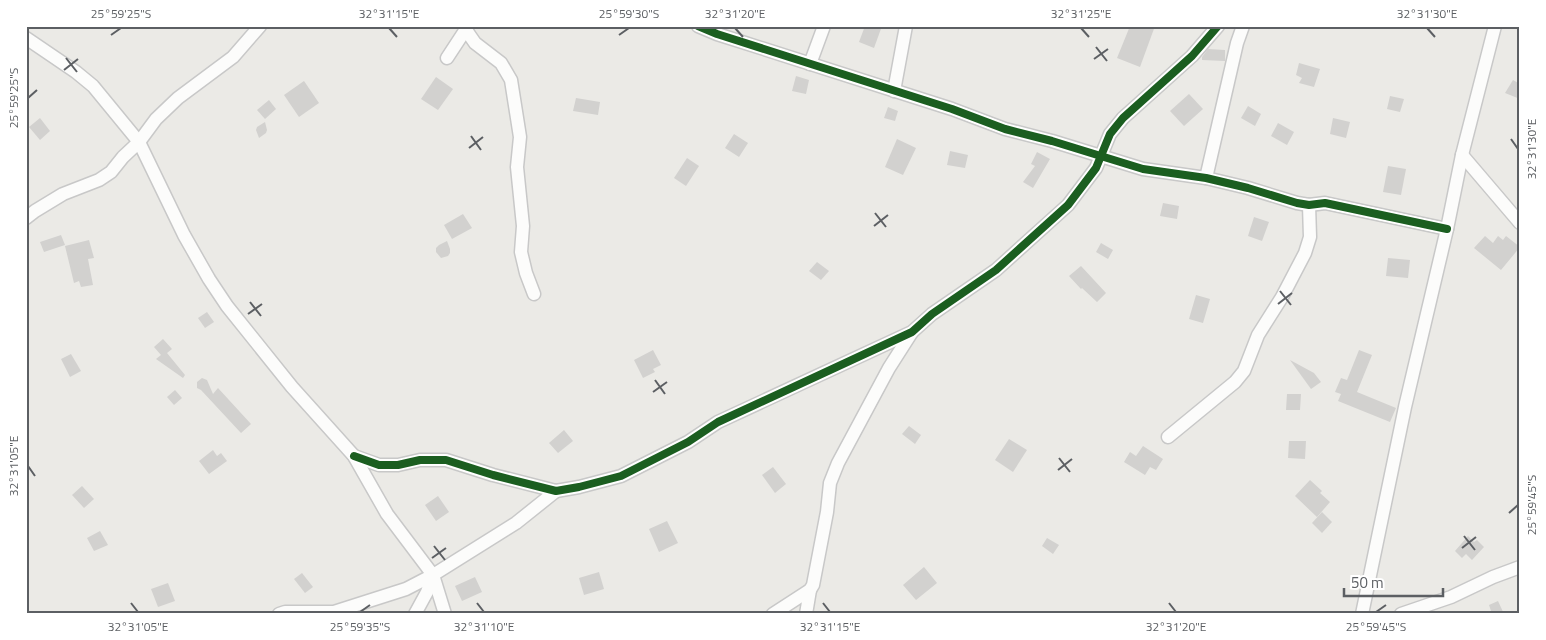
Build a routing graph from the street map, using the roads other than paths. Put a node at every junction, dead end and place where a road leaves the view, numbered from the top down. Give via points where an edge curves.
1 (260, 26) edge
2 (698, 26) edge
3 (824, 26) edge
4 (906, 26) edge
5 (1218, 26) edge
6 (1243, 26) edge
7 (1495, 26) edge
8 (467, 28) edge
9 (26, 38) edge
10 (447, 58) dead end
11 (810, 64) junction
12 (894, 91) junction
13 (140, 142) junction
14 (1462, 155) junction
15 (1102, 156) junction
16 (1206, 178) junction
17 (1309, 205) junction
18 (29, 212) edge
19 (1520, 222) edge
20 (1447, 229) junction
21 (534, 294) dead end
22 (912, 332) junction
23 (1168, 437) dead end
24 (354, 456) junction
25 (556, 491) junction
26 (1520, 567) edge
27 (433, 575) junction
28 (810, 590) junction
29 (279, 614) edge
30 (415, 614) edge
31 (445, 614) edge
32 (773, 614) edge
33 (806, 614) edge
34 (1362, 614) edge
35 (1401, 614) edge

1 - 13 street via 233,57 178,98 156,119
2 - 11 street
3 - 11 street
4 - 12 street
5 - 15 street via 1192,56 1123,118 1110,134
6 - 16 street
7 - 14 street
8 - 10 street
8 - 21 street via 475,43 501,63 511,80 520,138 517,167 523,226 521,252
9 - 13 street via 90,82
11 - 12 street
12 - 15 street via 1005,129
13 - 18 street via 99,180
13 - 24 street via 184,235 227,306 292,387
14 - 19 street
14 - 20 street
15 - 16 street via 1143,169
15 - 22 street via 1068,205 996,270 932,314
16 - 17 street
17 - 20 street via 1325,203
17 - 23 street via 1310,237 1305,253 1258,334 1244,371
20 - 34 street via 1405,407
22 - 25 street via 718,422 688,442 621,476
22 - 28 street via 888,368 830,483 816,576
24 - 25 street via 379,465 446,460
24 - 27 street via 387,514
25 - 27 street via 516,523
26 - 35 street via 1451,597
27 - 29 street via 406,589 334,612
27 - 30 street
27 - 31 street
28 - 32 street
28 - 33 street

